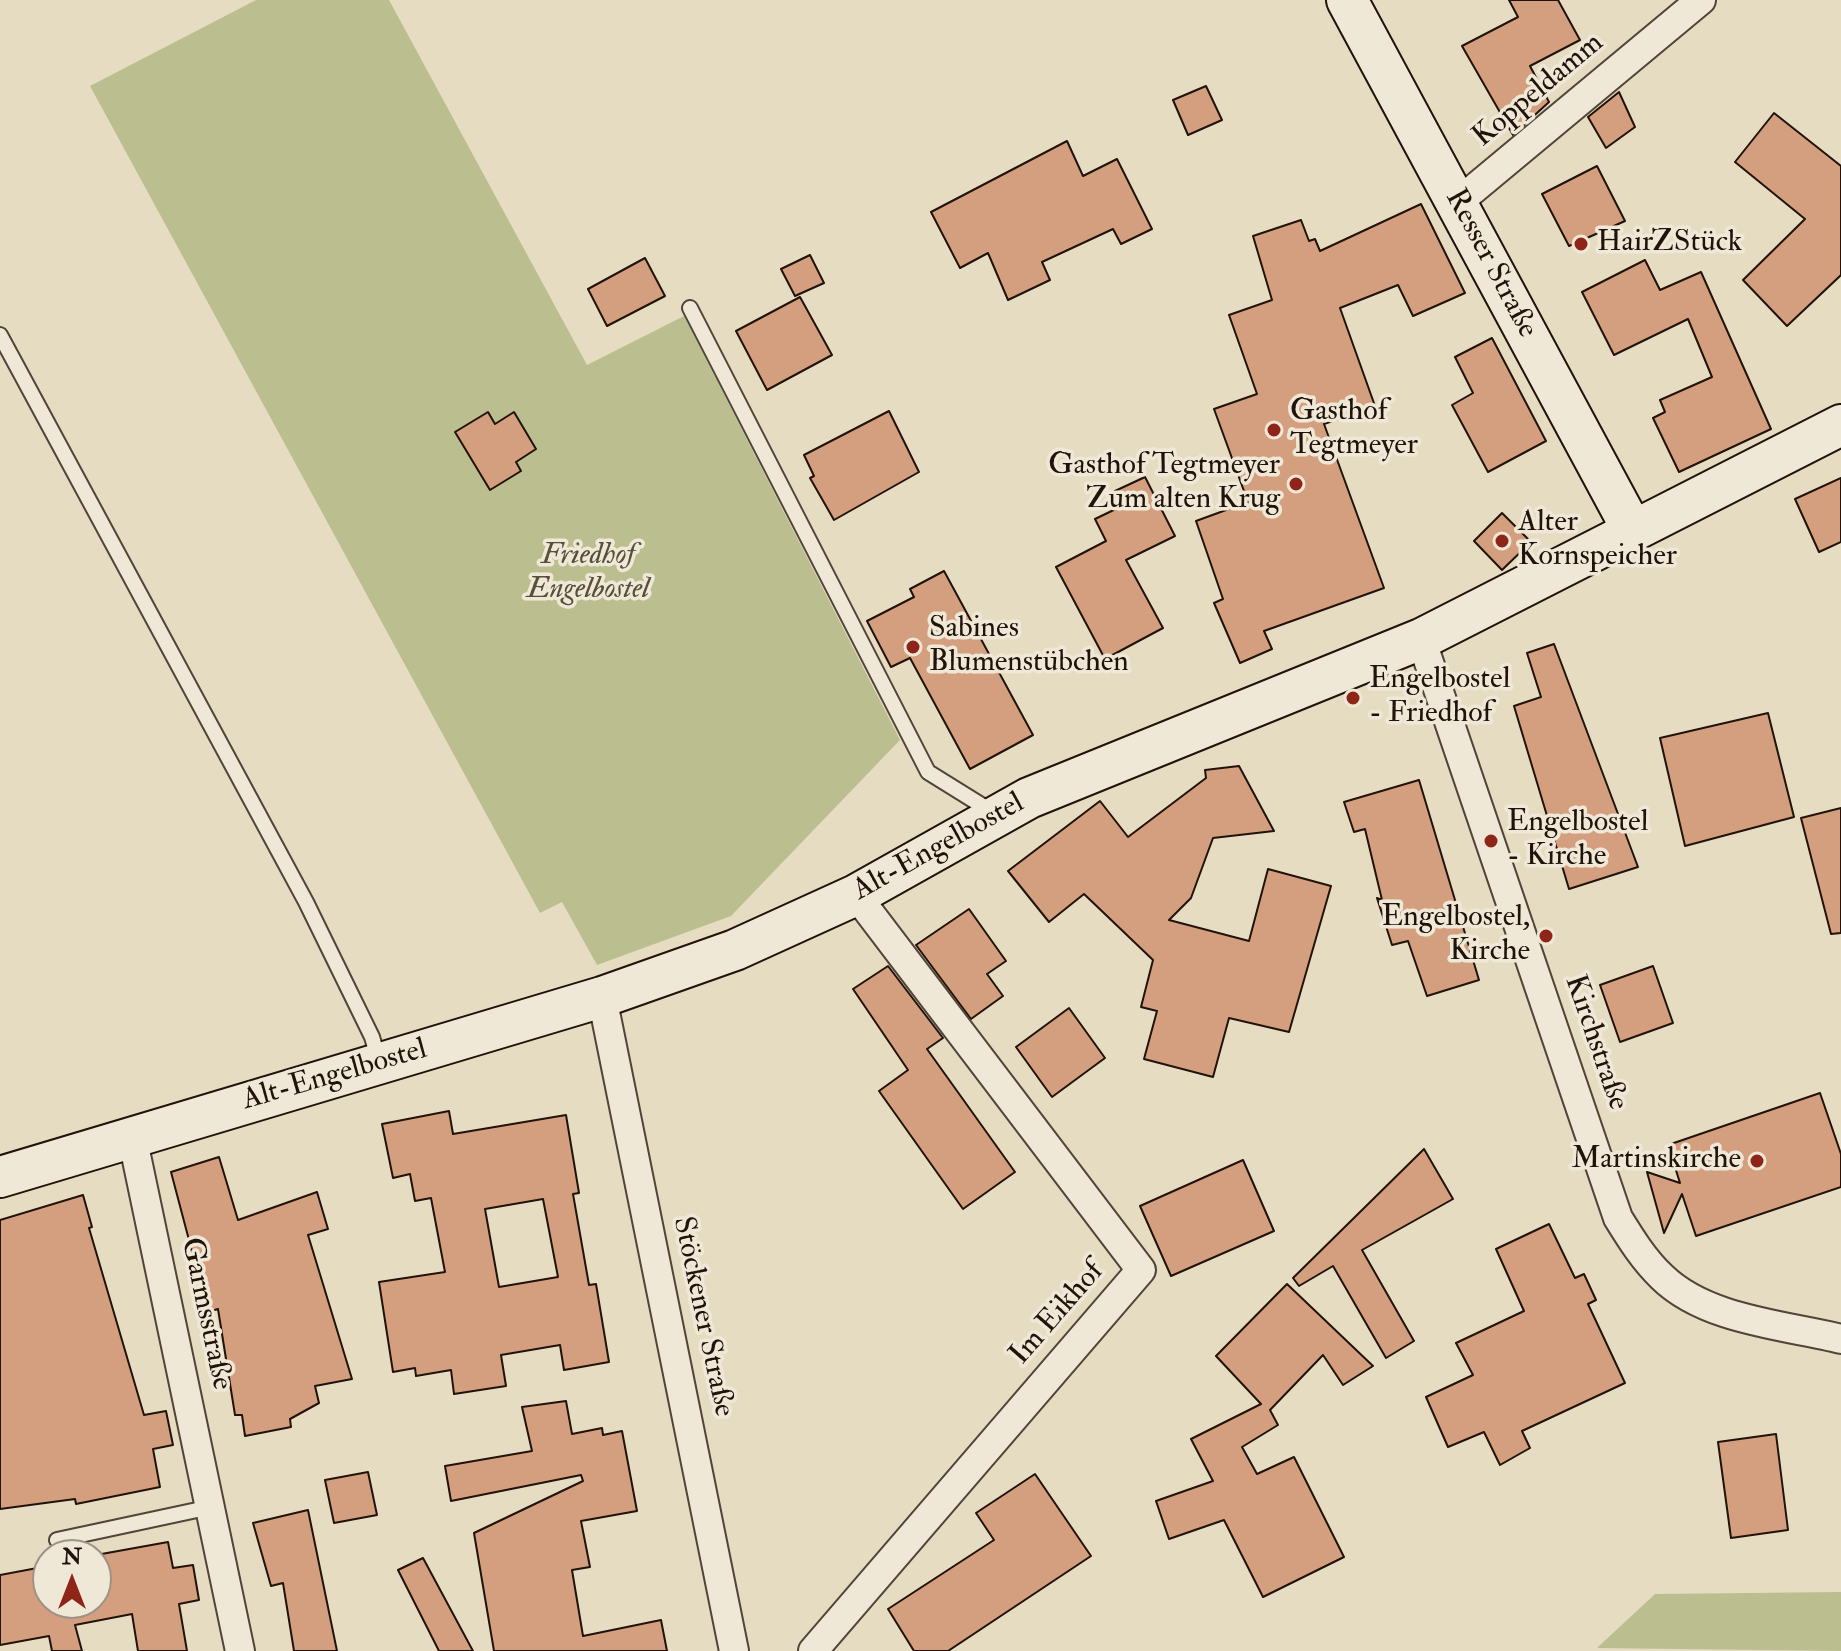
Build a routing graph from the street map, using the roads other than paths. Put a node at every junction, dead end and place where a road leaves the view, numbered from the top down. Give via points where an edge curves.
1 (1347, 0) edge
2 (1701, 0) edge
3 (1457, 203) junction
4 (690, 308) dead end
5 (0, 335) edge
6 (1841, 425) edge
7 (1632, 529) junction
8 (1421, 639) junction
9 (997, 814) junction
10 (856, 895) junction
11 (602, 997) junction
12 (379, 1063) junction
13 (132, 1136) junction
14 (0, 1177) edge
15 (1841, 1339) edge
16 (211, 1507) junction
17 (62, 1539) edge
18 (240, 1651) edge
19 (734, 1651) edge
20 (813, 1651) edge

1 - 3 main road, Resser Straße
2 - 3 street, Koppeldamm
3 - 7 main road, Resser Straße
4 - 9 lane via 928,772
5 - 12 lane via 306,902 372,1037
6 - 7 main road, Alt-Engelbostel
7 - 8 main road, Alt-Engelbostel
8 - 9 main road, Alt-Engelbostel
8 - 15 street, Kirchstraße via 1618,1218 1663,1279 1692,1299
9 - 10 main road, Alt-Engelbostel
10 - 11 main road, Alt-Engelbostel via 735,950
10 - 20 street, Im Eikhof via 1141,1270
11 - 12 main road, Alt-Engelbostel
11 - 19 street, Stöckener Straße
12 - 13 main road, Alt-Engelbostel
13 - 14 main road, Alt-Engelbostel
13 - 16 street, Garmsstraße
16 - 17 lane
16 - 18 street, Garmsstraße

